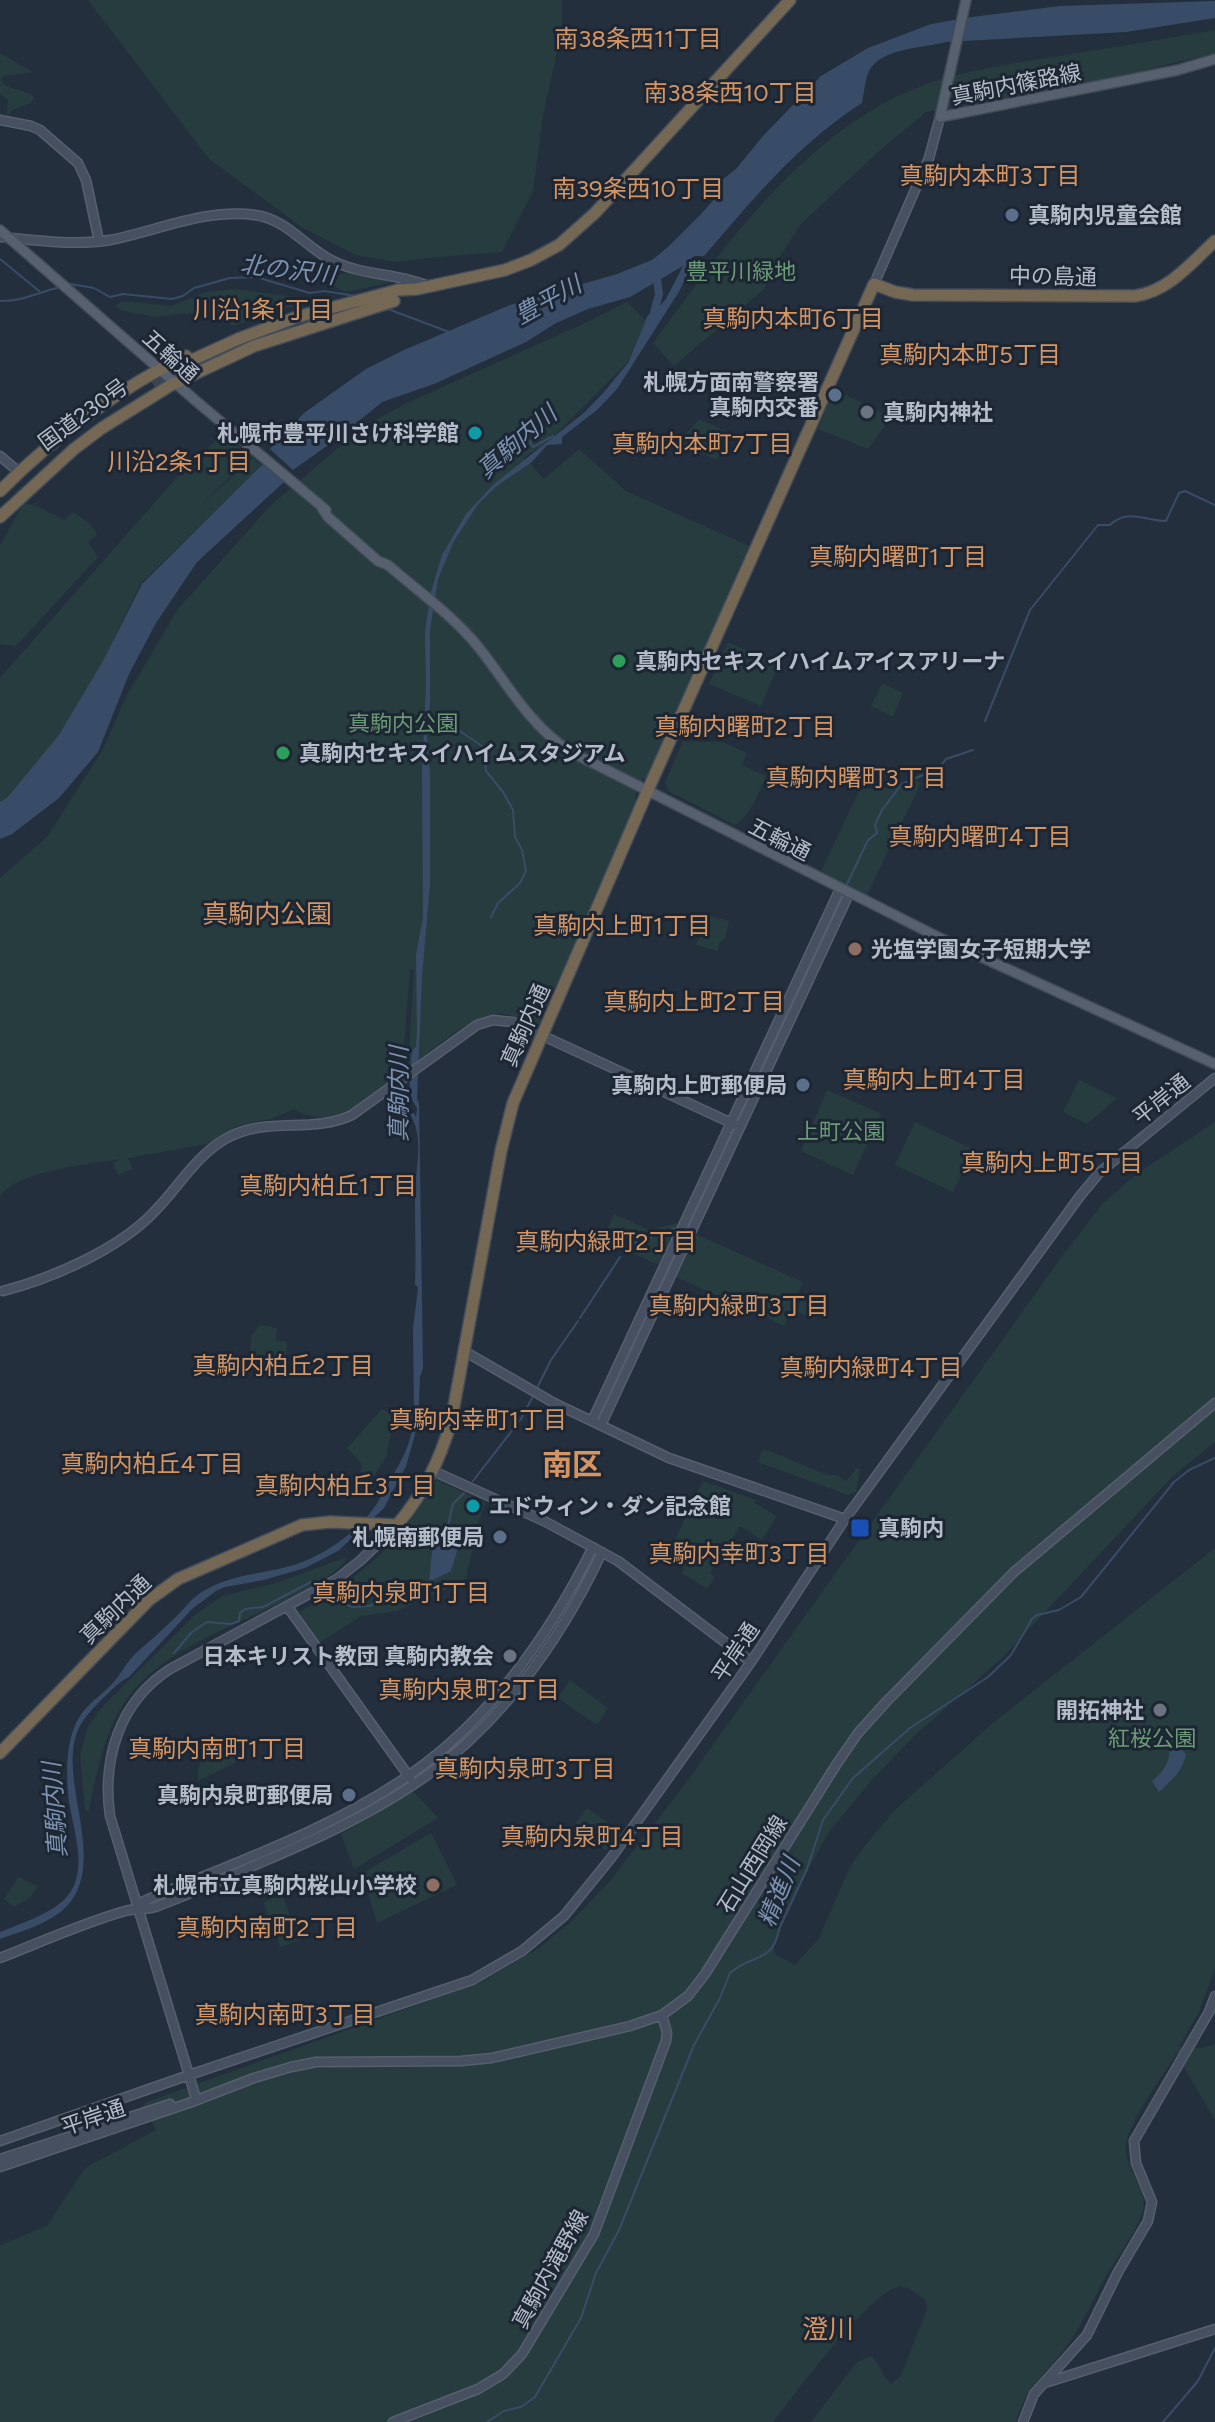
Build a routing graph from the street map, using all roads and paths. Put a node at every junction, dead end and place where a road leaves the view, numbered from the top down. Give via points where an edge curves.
1 (790, 0) edge
2 (966, 0) edge
3 (1215, 59) edge
4 (941, 113) junction
5 (0, 120) edge
6 (0, 230) edge
7 (4, 237) edge
8 (99, 241) junction
9 (1215, 241) edge
10 (874, 284) junction
11 (423, 288) junction
12 (384, 298) junction
13 (320, 314) junction
14 (184, 367) tunnel mouth
15 (161, 369) junction
16 (176, 383) junction
17 (0, 456) edge
18 (19, 472) junction
19 (0, 491) edge
20 (0, 499) edge
21 (0, 508) edge
22 (0, 517) edge
23 (647, 791) junction
24 (845, 891) junction
25 (542, 1035) junction
26 (1215, 1064) edge
27 (1215, 1078) edge
28 (730, 1123) junction
29 (740, 1127) junction
30 (3, 1291) dead end
31 (464, 1351) junction
32 (1215, 1403) edge
33 (596, 1423) junction
34 (433, 1471) junction
35 (845, 1519) junction
36 (397, 1525) junction
37 (593, 1547) junction
38 (602, 1552) junction
39 (287, 1606) junction
40 (751, 1662) junction
41 (0, 1753) edge
42 (408, 1776) junction
43 (415, 1784) junction
44 (137, 1909) junction
45 (0, 1958) edge
46 (1215, 1996) edge
47 (662, 2015) junction
48 (189, 2075) junction
49 (196, 2099) junction
50 (0, 2141) edge
51 (0, 2159) edge
52 (0, 2167) edge
53 (1215, 2329) edge
54 (1044, 2383) junction
55 (393, 2422) edge
56 (1023, 2422) edge

1 - 11 highway via 564,241 505,270
2 - 4 main road, 真駒内篠路線
3 - 4 main road, 真駒内篠路線
4 - 10 street, 真駒内通 via 929,158
5 - 8 street via 40,130 78,163
6 - 7 main road
7 - 8 street
7 - 15 main road, 五輪通
8 - 11 street via 203,217 254,214 279,223 337,263 413,280
9 - 10 highway, 中の島通 via 1168,284 1142,295 913,295
10 - 23 highway, 真駒内通
11 - 12 highway
12 - 13 highway
12 - 13 highway
13 - 14 highway
13 - 15 highway via 240,331
13 - 16 highway
15 - 16 main road, 五輪通
15 - 18 highway via 79,421
16 - 22 highway via 102,428
16 - 23 main road, 五輪通 via 448,617 551,739
17 - 18 street
18 - 19 highway
20 - 21 highway, 国道230号 via 59,445 107,409 153,384 42,468
23 - 24 main road, 五輪通
23 - 25 highway, 真駒内通
24 - 26 main road, 五輪通
24 - 28 street
24 - 29 street
25 - 28 street
25 - 30 street via 509,1020 477,1025 340,1121 266,1125 231,1136 204,1155 153,1214 122,1240
25 - 31 highway, 真駒内通 via 508,1121
27 - 35 street, 平岸通 via 1095,1178
28 - 29 street
28 - 33 street
29 - 33 street
31 - 33 street
31 - 34 highway, 真駒内通 via 451,1422
32 - 47 street, 石山西岡線 via 1014,1572 887,1701 836,1765 705,1974 688,1996
33 - 35 street via 669,1458
34 - 36 highway, 真駒内通
34 - 37 street
35 - 40 street, 平岸通
36 - 39 street via 337,1579
36 - 41 highway, 真駒内通 via 302,1525 168,1585
37 - 38 street
37 - 42 street via 552,1623 510,1681
38 - 40 street
38 - 43 street via 565,1621 515,1692
39 - 42 street
39 - 44 street via 160,1676 123,1721 111,1751 107,1796
40 - 48 street, 平岸通 via 594,1881 529,1946 457,1987
42 - 43 street
42 - 44 street via 329,1822 144,1901
43 - 44 street via 333,1831 178,1898
44 - 45 street
44 - 48 street
46 - 54 street via 1134,2141 1136,2163 1152,2202 1148,2221 1087,2335
47 - 49 street, 石山西岡線 via 492,2058 316,2062
47 - 55 street, 真駒内滝野線 via 666,2041 594,2234 522,2354 478,2389
48 - 49 street
48 - 50 street, 平岸通
49 - 51 street, 平岸通
49 - 52 street, 平岸通
53 - 54 street
54 - 56 street

